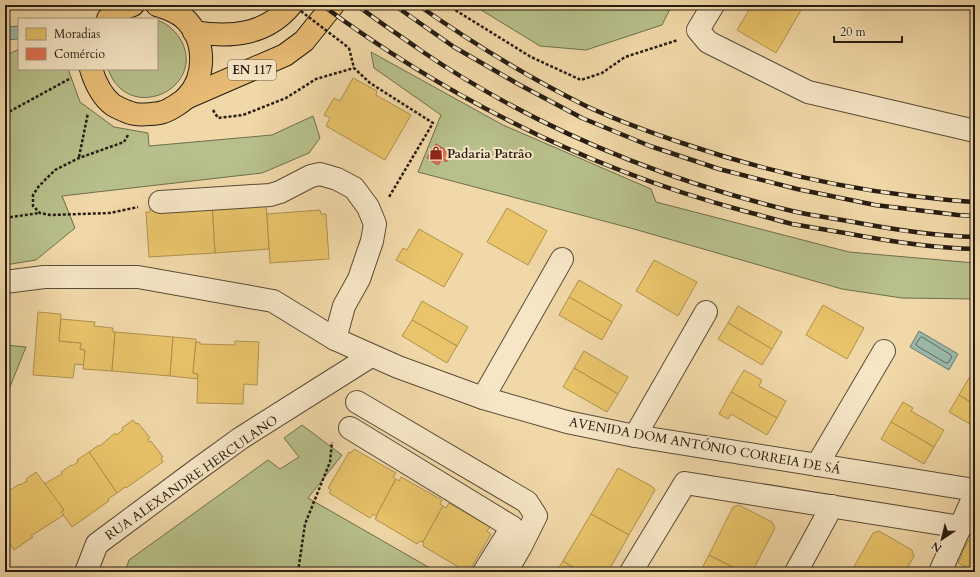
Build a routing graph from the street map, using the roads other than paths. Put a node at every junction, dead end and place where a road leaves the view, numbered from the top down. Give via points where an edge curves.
1 (102, 5) edge
2 (133, 5) edge
3 (157, 5) edge
4 (292, 5) edge
5 (333, 5) edge
6 (713, 5) edge
7 (103, 18) edge
8 (109, 18) edge
9 (194, 32) junction
10 (83, 73) edge
11 (186, 98) junction
12 (974, 130) edge
13 (160, 202) road end
14 (562, 259) dead end
15 (5, 282) edge
16 (706, 312) dead end
17 (335, 339) junction
18 (884, 351) dead end
19 (371, 356) junction
20 (483, 398) junction
21 (357, 402) dead end
22 (350, 428) dead end
23 (635, 436) junction
24 (818, 465) junction
25 (975, 490) edge
26 (975, 494) edge
27 (832, 506) junction
28 (961, 527) junction
29 (86, 572) edge
30 (484, 572) edge
31 (506, 572) edge
32 (631, 572) edge
33 (796, 572) edge
34 (940, 572) edge

1 - 7 main road
2 - 8 main road via 117,11
3 - 9 main road, EN 117 via 184,18
4 - 9 main road via 274,21 257,29 233,35
5 - 11 main road, EN 117 via 304,41 285,55
6 - 12 street via 698,30 708,42 808,92
9 - 11 main road, EN 117 via 201,49 201,67 196,84
10 - 11 main road, EN 117 via 113,104 135,114 163,113
13 - 17 street via 270,195 320,174 354,188 368,206 375,224 359,279 344,306
14 - 20 street
15 - 17 street, AVENIDA DOM ANTÓNIO CORREIA DE SÁ via 44,277 138,277 273,301
16 - 23 street
17 - 19 street, AVENIDA DOM ANTÓNIO CORREIA DE SÁ
18 - 24 street
19 - 20 street, AVENIDA DOM ANTÓNIO CORREIA DE SÁ
19 - 29 street, RUA ALEXANDRE HERCULANO via 241,438 97,544
20 - 23 street, AVENIDA DOM ANTÓNIO CORREIA DE SÁ via 567,422
21 - 31 street via 527,502 536,516
22 - 30 street via 512,527
23 - 24 street, AVENIDA DOM ANTÓNIO CORREIA DE SÁ
24 - 25 street, AVENIDA DOM ANTÓNIO CORREIA DE SÁ
26 - 28 street
27 - 28 street
27 - 32 street via 685,483
27 - 33 street
28 - 34 street

